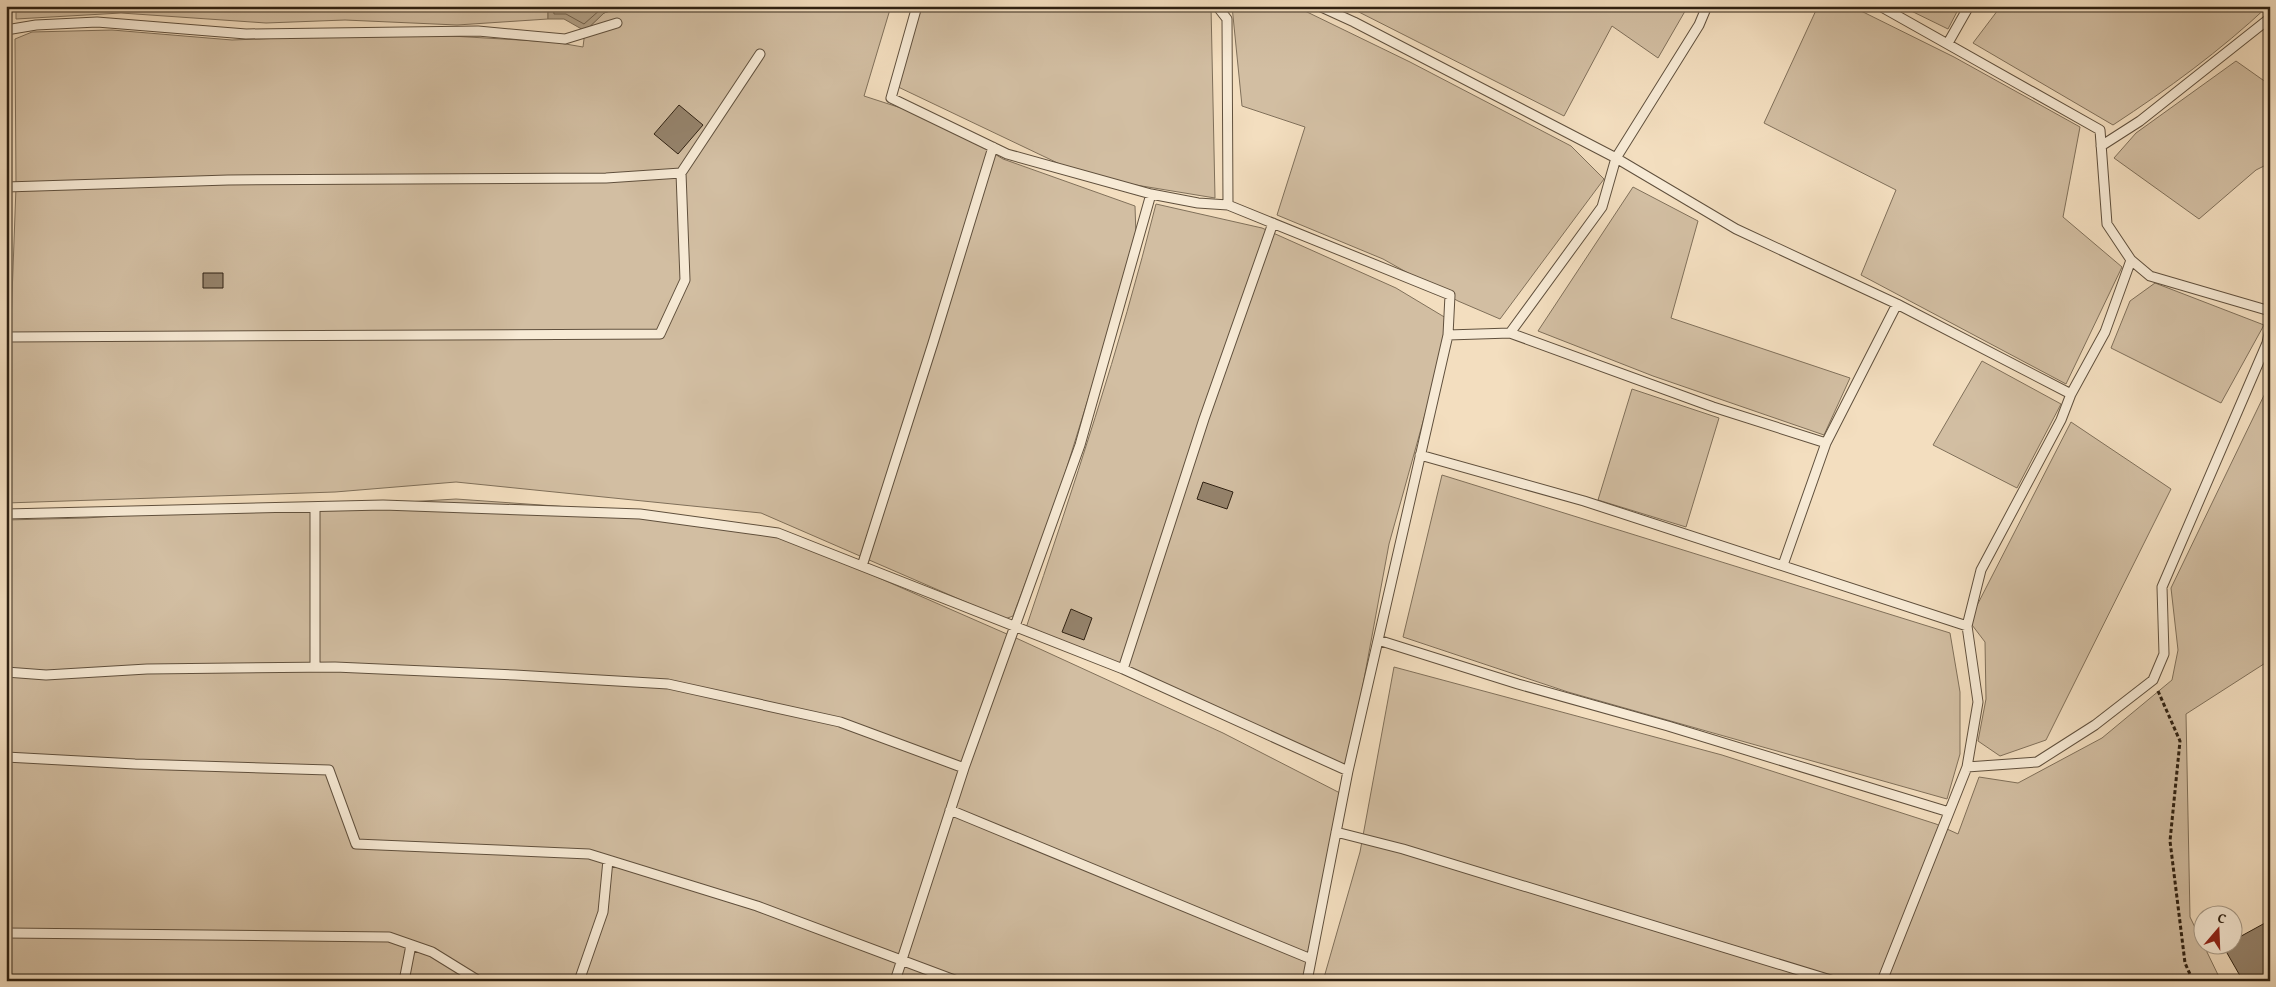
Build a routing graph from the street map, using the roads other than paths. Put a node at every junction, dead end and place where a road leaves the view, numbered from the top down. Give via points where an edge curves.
1 (7, 6) edge
2 (917, 6) edge
3 (1217, 6) edge
4 (1319, 6) edge
5 (1707, 6) edge
6 (1880, 6) edge
7 (1969, 6) edge
8 (2270, 18) edge
9 (617, 22) dead end
10 (6, 30) edge
11 (1948, 43) junction
12 (760, 54) dead end
13 (2101, 146) junction
14 (993, 147) junction
15 (1616, 158) junction
16 (681, 173) junction
17 (6, 187) edge
18 (1151, 194) junction
19 (1228, 205) junction
20 (1273, 224) junction
21 (2131, 260) junction
22 (1897, 304) junction
23 (2270, 310) edge
24 (2270, 329) edge
25 (1510, 333) junction
26 (1448, 335) junction
27 (6, 337) edge
28 (2071, 394) junction
29 (1826, 443) junction
30 (1420, 455) junction
31 (315, 507) junction
32 (6, 514) edge
33 (1783, 564) junction
34 (862, 566) junction
35 (1016, 625) junction
36 (1967, 626) junction
37 (1378, 640) junction
38 (316, 667) junction
39 (1123, 669) junction
40 (6, 672) edge
41 (6, 757) edge
42 (1967, 767) junction
43 (964, 768) junction
44 (1348, 771) junction
45 (950, 810) junction
46 (1949, 812) junction
47 (1336, 832) junction
48 (608, 860) junction
49 (6, 933) edge
50 (411, 945) junction
51 (902, 960) junction
52 (1311, 960) junction
53 (404, 981) edge
54 (479, 981) edge
55 (579, 981) edge
56 (895, 981) edge
57 (957, 981) edge
58 (1307, 981) edge
59 (1834, 981) edge
60 (1882, 981) edge

1 - 10 lane
2 - 14 lane via 891,98
3 - 19 lane via 1227,19
4 - 15 lane
5 - 15 lane via 1699,25
6 - 11 lane
7 - 11 lane
8 - 13 lane via 2140,121
9 - 10 lane via 564,38 478,31 246,34 97,22
11 - 13 lane via 2100,130
12 - 16 lane
13 - 21 lane via 2108,224
14 - 18 lane via 1007,154
14 - 34 lane
15 - 22 lane via 1736,229
15 - 25 lane via 1602,207
16 - 17 lane via 606,178 228,180
16 - 27 lane via 685,280 660,334
18 - 19 lane
18 - 35 lane via 1080,445
19 - 20 lane
20 - 26 lane via 1450,296
20 - 39 lane via 1204,419
21 - 23 lane via 2150,276
21 - 28 lane via 2105,332
22 - 28 lane
22 - 29 lane
24 - 42 lane via 2267,343 2162,587 2164,654 2153,680 2095,725 2037,762
25 - 26 lane
25 - 29 lane via 1713,407
26 - 30 lane
28 - 36 lane via 2061,420 1981,570
29 - 33 lane
30 - 33 lane via 1584,501
30 - 37 lane
31 - 32 lane
31 - 34 lane via 383,505 640,514 778,534
31 - 38 lane
33 - 36 lane
34 - 35 lane
35 - 39 lane
35 - 43 lane
36 - 42 lane via 1978,702
37 - 44 lane
37 - 46 lane
38 - 40 lane via 147,669 46,675
38 - 43 lane via 516,674 668,684 840,722
39 - 44 lane
41 - 48 lane via 329,770 356,844 590,854
42 - 46 lane
43 - 45 lane
44 - 47 lane
45 - 51 lane
45 - 52 lane
46 - 60 lane
47 - 52 lane
47 - 59 lane via 1422,855
48 - 51 lane via 757,906
48 - 55 lane via 603,912
49 - 50 lane via 390,938
50 - 53 lane
50 - 54 lane via 432,952
51 - 56 lane
51 - 57 lane
52 - 58 lane

